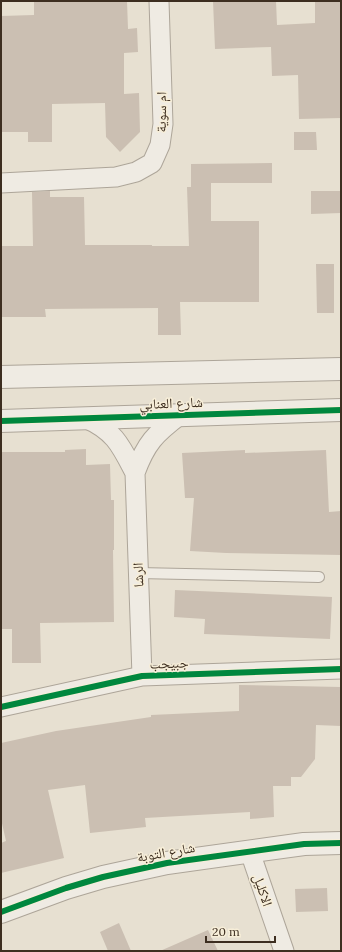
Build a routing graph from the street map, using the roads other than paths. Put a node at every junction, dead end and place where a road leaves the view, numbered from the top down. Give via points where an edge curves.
1 (158, 1) edge
2 (1, 183) edge
3 (341, 369) edge
4 (1, 377) edge
5 (341, 410) edge
6 (180, 415) junction
7 (86, 418) junction
8 (1, 421) edge
9 (135, 473) junction
10 (138, 573) junction
11 (319, 577) dead end
12 (341, 669) edge
13 (142, 676) junction
14 (1, 707) edge
15 (341, 843) edge
16 (250, 852) junction
17 (1, 912) edge
18 (284, 951) edge

1 - 2 street, ام سوية via 163,124 160,145 152,163 136,172 116,177
3 - 4 street, شارع العنابي
5 - 6 street, شارع العنابي
6 - 7 street, شارع العنابي
6 - 9 street, الرشا via 148,444
7 - 8 street, شارع العنابي
7 - 9 street, الرشا via 109,432 119,443
9 - 10 street, الرشا
10 - 11 lane
10 - 13 street, الرشا
12 - 13 street, جبيجب
13 - 14 street, جبيجب
15 - 16 street, شارع التوبة via 304,844
16 - 17 street, شارع التوبة via 167,863 102,877
16 - 18 street, الاكليل

